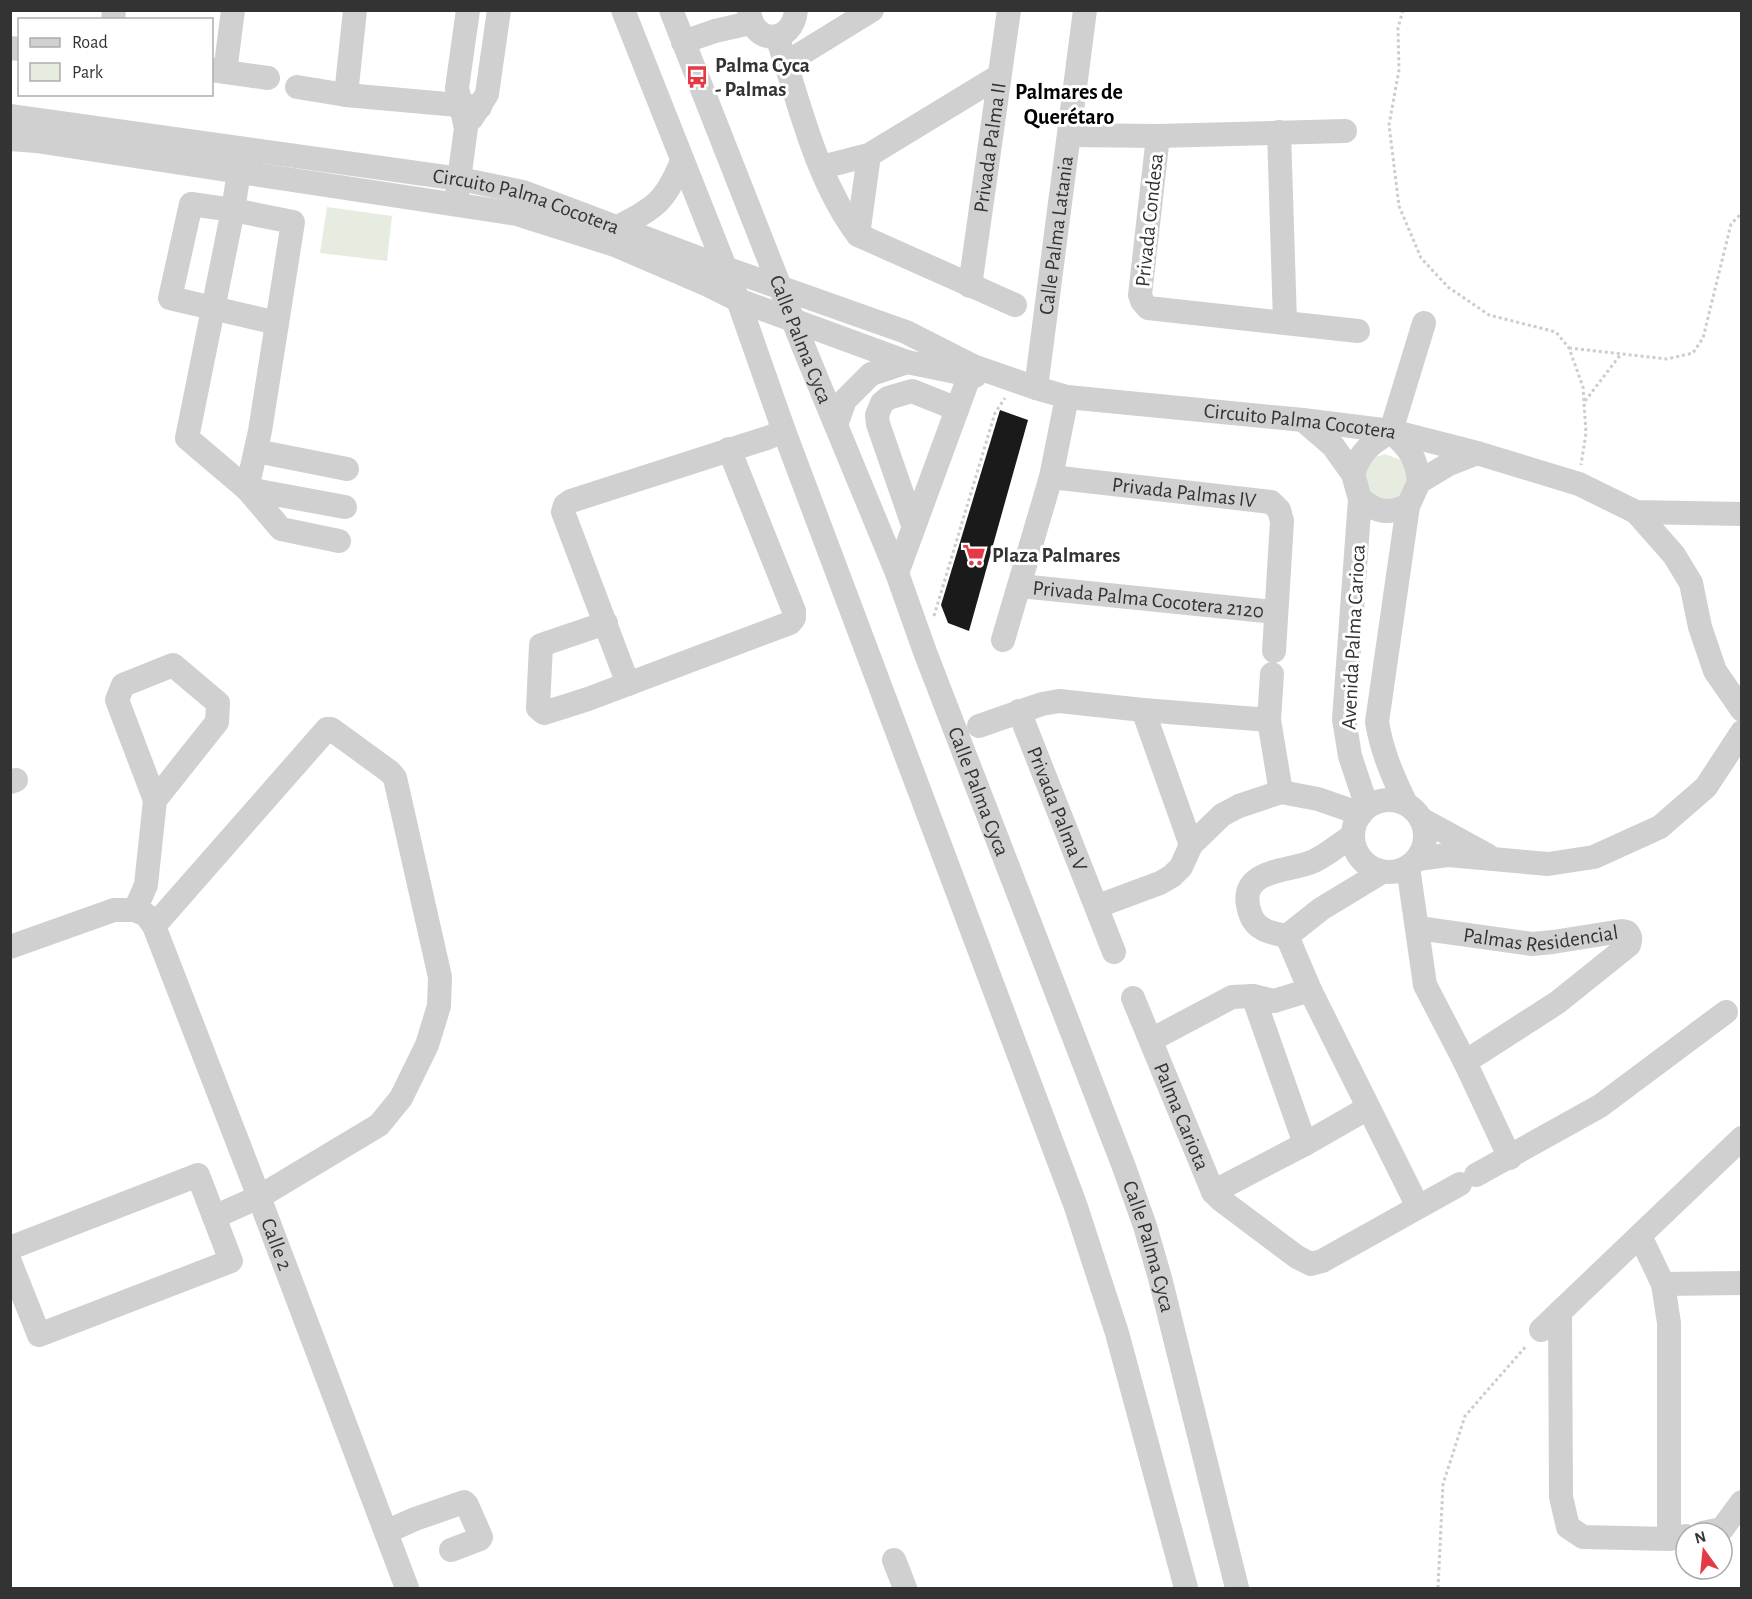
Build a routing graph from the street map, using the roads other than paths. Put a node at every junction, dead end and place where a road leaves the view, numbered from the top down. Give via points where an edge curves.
1 (233, 10) edge
2 (356, 10) edge
3 (468, 10) edge
4 (499, 10) edge
5 (623, 10) edge
6 (671, 10) edge
7 (795, 10) edge
8 (872, 10) edge
9 (1009, 10) edge
10 (1085, 10) edge
11 (747, 15) edge
12 (777, 37) junction
13 (682, 38) junction
14 (786, 63) junction
15 (218, 71) edge
16 (999, 76) junction
17 (268, 78) dead end
18 (297, 87) dead end
19 (346, 95) junction
20 (469, 113) junction
21 (10, 116) edge
22 (1345, 131) dead end
23 (1279, 132) junction
24 (1069, 135) junction
25 (1158, 136) junction
26 (10, 139) edge
27 (869, 155) junction
28 (682, 161) junction
29 (822, 167) junction
30 (239, 172) junction
31 (460, 179) junction
32 (455, 206) junction
33 (233, 210) junction
34 (618, 227) junction
35 (858, 235) junction
36 (725, 268) junction
37 (970, 286) junction
38 (780, 287) junction
39 (738, 300) junction
40 (1015, 305) dead end
41 (213, 309) junction
42 (794, 320) junction
43 (1285, 322) junction
44 (277, 323) junction
45 (1424, 323) dead end
46 (1358, 331) dead end
47 (907, 362) junction
48 (971, 371) junction
49 (1026, 385) junction
50 (1067, 397) junction
51 (957, 409) junction
52 (1303, 420) junction
53 (836, 425) junction
54 (784, 431) junction
55 (1390, 431) junction
56 (729, 449) junction
57 (256, 451) junction
58 (1477, 453) junction
59 (347, 469) dead end
60 (1353, 474) junction
61 (1051, 477) junction
62 (1419, 482) junction
63 (247, 489) junction
64 (1360, 499) junction
65 (1408, 506) junction
66 (345, 507) dead end
67 (1636, 512) junction
68 (1742, 514) edge
69 (914, 525) junction
70 (339, 541) dead end
71 (897, 573) junction
72 (1020, 586) junction
73 (1275, 612) junction
74 (606, 623) junction
75 (1003, 640) dead end
76 (628, 684) junction
77 (1143, 710) junction
78 (1742, 710) edge
79 (1019, 711) junction
80 (1269, 720) junction
81 (979, 726) dead end
82 (1741, 734) edge
83 (1281, 792) junction
84 (155, 800) junction
85 (1414, 811) junction
86 (1359, 820) junction
87 (1191, 845) junction
88 (1497, 861) junction
89 (1413, 863) junction
90 (1382, 872) junction
91 (1098, 906) junction
92 (135, 910) junction
93 (154, 926) junction
94 (1418, 928) junction
95 (1290, 943) junction
96 (10, 947) edge
97 (1114, 952) dead end
98 (1310, 990) junction
99 (1253, 996) junction
100 (1133, 998) dead end
101 (1726, 1012) dead end
102 (1151, 1040) junction
103 (1465, 1062) junction
104 (1368, 1108) junction
105 (1742, 1138) edge
106 (1305, 1144) junction
107 (1510, 1158) junction
108 (1213, 1191) junction
109 (259, 1197) junction
110 (1418, 1207) junction
111 (214, 1217) junction
112 (1640, 1236) junction
113 (10, 1248) edge
114 (10, 1262) edge
115 (1742, 1283) edge
116 (1663, 1284) junction
117 (1560, 1312) junction
118 (1541, 1330) road end
119 (1742, 1502) edge
120 (1677, 1521) edge
121 (1728, 1521) edge
122 (386, 1532) junction
123 (1674, 1538) edge
124 (451, 1550) dead end
125 (894, 1560) dead end
126 (407, 1588) edge
127 (905, 1588) edge
128 (1186, 1588) edge
129 (1237, 1588) edge

1 - 15 street
2 - 19 street
3 - 20 street via 457,88
4 - 20 street via 487,94
5 - 28 street, Calle Palma Cyca
6 - 13 street, Calle Palma Cyca
7 - 12 street via 795,21
8 - 14 street
9 - 16 street, Privada Palma II
10 - 24 street, Calle Palma Latania
11 - 12 street via 756,31
11 - 13 street
12 - 14 street
13 - 38 street, Calle Palma Cyca
14 - 29 street
15 - 17 street
16 - 27 street
16 - 37 street, Privada Palma II
18 - 19 street
19 - 20 street
20 - 31 street
21 - 31 street, Circuito Palma Cocotera
22 - 23 street, Privada Condesa
23 - 25 street, Privada Condesa
23 - 43 street
24 - 25 street, Privada Condesa
24 - 49 street, Calle Palma Latania
25 - 43 street, Privada Condesa via 1142,301 1148,308
26 - 30 street, Circuito Palma Cocotera
27 - 29 street
27 - 35 street
28 - 34 street via 660,202
28 - 36 street, Calle Palma Cyca
29 - 35 street via 842,214
30 - 32 street, Circuito Palma Cocotera
30 - 33 street
31 - 32 street
31 - 34 street, Circuito Palma Cocotera via 523,192
32 - 39 street, Circuito Palma Cocotera via 517,214 615,245
33 - 41 street
33 - 41 street via 191,204 170,298
33 - 44 street via 293,222
34 - 36 street, Circuito Palma Cocotera
35 - 37 street
36 - 38 street, Circuito Palma Cocotera
36 - 39 street, Calle Palma Cyca
37 - 40 street
38 - 42 street, Calle Palma Cyca
38 - 48 street, Circuito Palma Cocotera via 906,332
39 - 42 street, Circuito Palma Cocotera
39 - 54 street, Calle Palma Cyca
41 - 44 street
41 - 63 street via 187,438
42 - 47 street, Circuito Palma Cocotera
42 - 53 street, Calle Palma Cyca
43 - 46 street, Privada Condesa
44 - 57 street
45 - 55 street
47 - 48 street, Circuito Palma Cocotera
47 - 53 street via 871,374 845,400
48 - 49 street, Circuito Palma Cocotera
48 - 51 street
49 - 50 street, Circuito Palma Cocotera
50 - 52 street, Circuito Palma Cocotera
50 - 61 street
51 - 69 street
51 - 69 street via 912,391 888,398 877,415
52 - 55 street, Circuito Palma Cocotera
52 - 60 street, Avenida Palma Carioca via 1332,446
53 - 71 street, Calle Palma Cyca
54 - 56 street
54 - 128 street, Calle Palma Cyca via 1075,1204 1117,1333
55 - 58 street, Circuito Palma Cocotera
55 - 60 street via 1365,449
55 - 62 street via 1410,450
56 - 74 street via 565,505 563,512
56 - 76 street via 794,618 790,623
57 - 59 street
57 - 63 street
58 - 62 street
58 - 67 street, Circuito Palma Cocotera via 1579,484
60 - 64 street, Avenida Palma Carioca
61 - 72 street
61 - 73 street, Privada Palmas IV via 1271,502 1282,521
62 - 65 street, Avenida Palma Carioca
63 - 66 street
63 - 70 street via 281,529
64 - 65 street via 1385,512
64 - 86 street, Avenida Palma Carioca via 1344,719
65 - 85 street, Avenida Palma Carioca via 1377,722 1389,767
67 - 68 street
67 - 78 street via 1674,555 1691,583 1715,671
69 - 71 street
71 - 129 street, Calle Palma Cyca via 1145,1226
72 - 73 street, Privada Palma Cocotera 2120
72 - 75 street
73 - 80 street, Privada Palmas IV
74 - 76 street
74 - 76 street via 541,645 538,708 544,713
77 - 79 street via 1059,701
77 - 80 street
77 - 87 street
79 - 81 street
79 - 91 street, Privada Palma V
80 - 83 street
82 - 88 street via 1706,787 1660,827 1594,857 1548,864
83 - 86 street via 1318,799
83 - 87 street via 1222,815
84 - 84 street via 117,700 123,685 173,665 218,703 217,722
84 - 92 street via 146,885
85 - 86 street via 1393,800 1379,801
85 - 88 street
85 - 89 street via 1426,832 1424,846
86 - 90 street via 1356,852 1366,865
86 - 95 street via 1314,861 1275,870 1257,878 1249,889 1250,915 1268,933
87 - 91 street via 1172,876
88 - 89 street via 1448,855
89 - 90 street via 1395,872
89 - 94 street
90 - 95 street via 1321,909
91 - 97 street, Privada Palma V
92 - 93 street, Calle 2 via 146,915
92 - 96 street via 114,910
93 - 109 street, Calle 2
93 - 109 street via 327,729 394,778 440,977 439,1006 427,1045 401,1098 379,1125
94 - 103 street via 1425,985
94 - 103 street, Palmas Residencial via 1532,944 1623,931 1630,936 1629,945 1558,1002
95 - 98 street
98 - 99 street, Palma Cariota via 1274,1001
98 - 104 street
99 - 102 street, Palma Cariota via 1232,997
99 - 106 street
100 - 102 street, Palma Cariota
101 - 107 street via 1600,1106
102 - 108 street, Palma Cariota
103 - 107 street
104 - 106 street, Palma Cariota
104 - 110 street
105 - 112 street
106 - 108 street, Palma Cariota
107 - 110 street, Palma Cariota
108 - 110 street, Palma Cariota via 1311,1264
109 - 111 street
109 - 122 street, Calle 2
111 - 113 street via 198,1175
111 - 114 street via 231,1261 39,1335
112 - 116 street
112 - 117 street
115 - 116 street
116 - 120 street via 1669,1323
117 - 118 street
117 - 123 street via 1561,1497 1568,1527 1583,1537
119 - 121 street
122 - 124 street via 464,1502 481,1537
122 - 126 street, Calle 2
125 - 127 street

